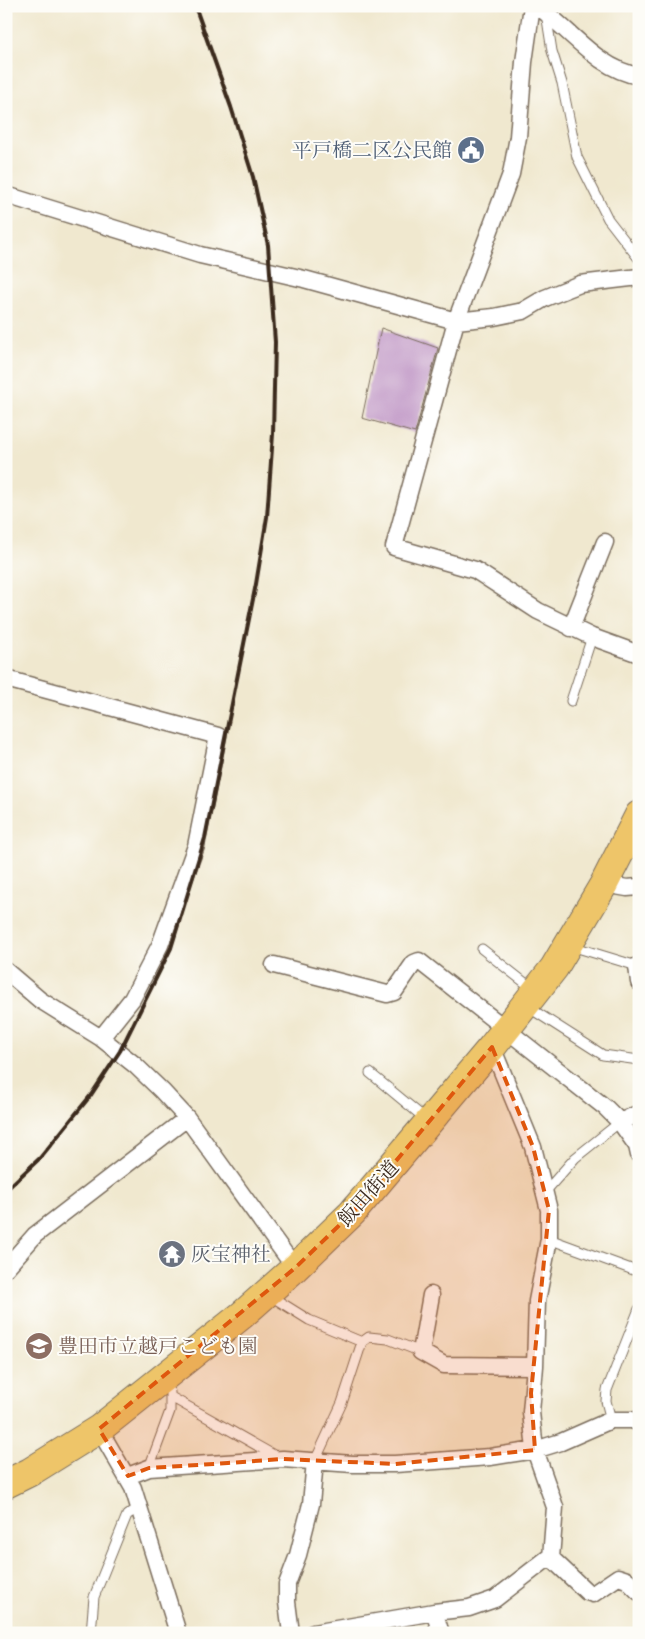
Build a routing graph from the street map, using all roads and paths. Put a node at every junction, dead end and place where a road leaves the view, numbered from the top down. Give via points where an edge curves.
1 (538, 8) edge
2 (639, 76) edge
3 (6, 195) edge
4 (639, 259) edge
5 (639, 277) edge
6 (456, 321) junction
7 (605, 542) dead end
8 (571, 628) junction
9 (592, 637) junction
10 (639, 654) edge
11 (6, 679) edge
12 (571, 701) dead end
13 (639, 815) edge
14 (604, 884) junction
15 (639, 887) edge
16 (568, 946) junction
17 (482, 949) dead end
18 (274, 965) dead end
19 (6, 971) edge
20 (638, 971) edge
21 (531, 998) junction
22 (101, 1038) junction
23 (500, 1038) junction
24 (639, 1060) edge
25 (370, 1073) dead end
26 (639, 1113) edge
27 (187, 1118) junction
28 (429, 1122) junction
29 (620, 1122) junction
30 (639, 1155) edge
31 (545, 1192) junction
32 (548, 1238) junction
33 (6, 1268) edge
34 (295, 1268) junction
35 (639, 1272) edge
36 (267, 1293) junction
37 (431, 1295) dead end
38 (638, 1312) edge
39 (362, 1342) junction
40 (421, 1352) junction
41 (535, 1366) junction
42 (166, 1388) junction
43 (611, 1420) junction
44 (639, 1424) edge
45 (99, 1429) junction
46 (535, 1450) junction
47 (281, 1459) junction
48 (315, 1461) junction
49 (149, 1468) junction
50 (128, 1476) junction
51 (6, 1484) edge
52 (140, 1507) junction
53 (551, 1558) junction
54 (639, 1592) edge
55 (434, 1612) junction
56 (91, 1633) edge
57 (178, 1633) edge
58 (290, 1633) edge
59 (313, 1633) edge
60 (441, 1633) edge

1 - 2 street via 601,60 616,70
1 - 4 lane via 562,83 577,157 608,219
1 - 6 street via 524,62 518,137 511,174
3 - 6 street via 200,256 304,279
5 - 6 street via 580,284 523,311
6 - 8 street via 394,547 475,570 538,611
7 - 8 street
8 - 9 street
9 - 10 street
9 - 12 lane
11 - 22 street via 218,736 196,846 163,937 132,999
13 - 14 highway, 飯田街道
14 - 15 street
14 - 16 highway, 飯田街道
16 - 20 lane
16 - 21 highway, 飯田街道
17 - 21 lane
18 - 23 street via 387,994 394,992 414,963 419,962
19 - 22 street via 40,1000
21 - 23 highway, 飯田街道
21 - 24 lane via 603,1055
22 - 27 street via 135,1065
23 - 28 highway, 飯田街道
23 - 29 street via 606,1108
23 - 31 street
25 - 28 lane
26 - 29 street
27 - 33 street via 35,1235
27 - 34 street
28 - 34 highway, 飯田街道 via 352,1213
29 - 30 street
29 - 31 lane via 575,1158
31 - 32 street
32 - 35 lane
32 - 41 street via 537,1301
34 - 36 highway, 飯田街道
36 - 39 lane via 309,1320
36 - 42 highway, 飯田街道
37 - 40 street
38 - 43 lane via 607,1390
39 - 40 lane via 369,1337 388,1339
39 - 48 lane via 342,1403
40 - 41 street via 444,1365
41 - 46 street via 530,1412
42 - 45 highway, 飯田街道
42 - 47 lane
42 - 49 lane via 170,1411
43 - 44 street via 632,1420
43 - 46 street
45 - 50 street
45 - 51 highway, 飯田街道
46 - 48 street via 490,1458 424,1463
46 - 53 street via 555,1507
47 - 48 street
47 - 49 street
48 - 58 street via 311,1504 287,1584
49 - 50 street
50 - 52 street
52 - 56 lane via 127,1515 94,1597
52 - 57 street
53 - 54 street via 587,1592 593,1594 618,1577 627,1580
53 - 55 street via 495,1598 468,1608
55 - 59 street
55 - 60 street

